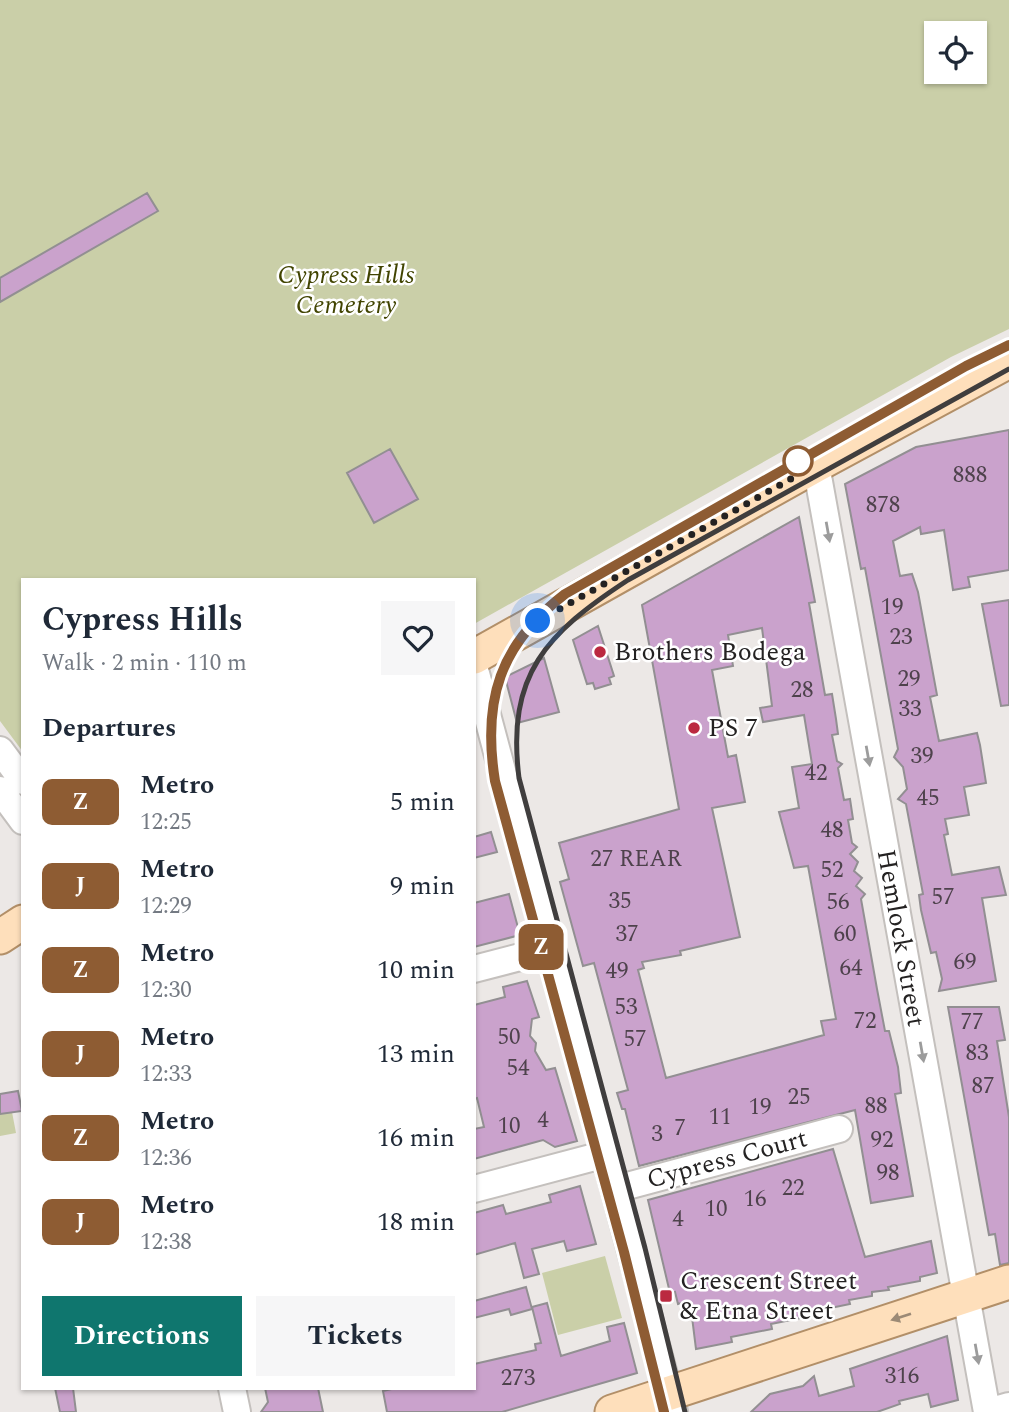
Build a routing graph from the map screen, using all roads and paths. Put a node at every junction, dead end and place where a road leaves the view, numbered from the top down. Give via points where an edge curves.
1 (1009, 361) edge
2 (816, 465) junction
3 (476, 656) edge
4 (476, 673) edge
5 (0, 750) edge
6 (21, 778) edge
7 (0, 790) edge
8 (21, 818) edge
9 (21, 923) edge
10 (0, 937) edge
11 (551, 949) junction
12 (476, 968) edge
13 (839, 1129) dead end
14 (606, 1154) junction
15 (476, 1188) edge
16 (616, 1189) junction
17 (1009, 1282) edge
18 (966, 1296) junction
19 (232, 1390) edge
20 (672, 1403) edge
21 (1009, 1406) edge
22 (237, 1412) edge
23 (612, 1412) edge
24 (988, 1412) edge

1 - 2 main road
2 - 3 main road
2 -> 18 street, Hemlock Street
4 - 11 street
5 - 6 street
7 - 8 street
9 - 10 main road
11 - 12 street
11 - 14 street
13 - 16 street, Cypress Court
14 - 15 street
14 - 16 street
16 - 20 street
17 - 18 main road
18 -> 20 main road
18 -> 24 street, Hemlock Street
19 - 22 street
20 - 23 main road
21 - 24 street

